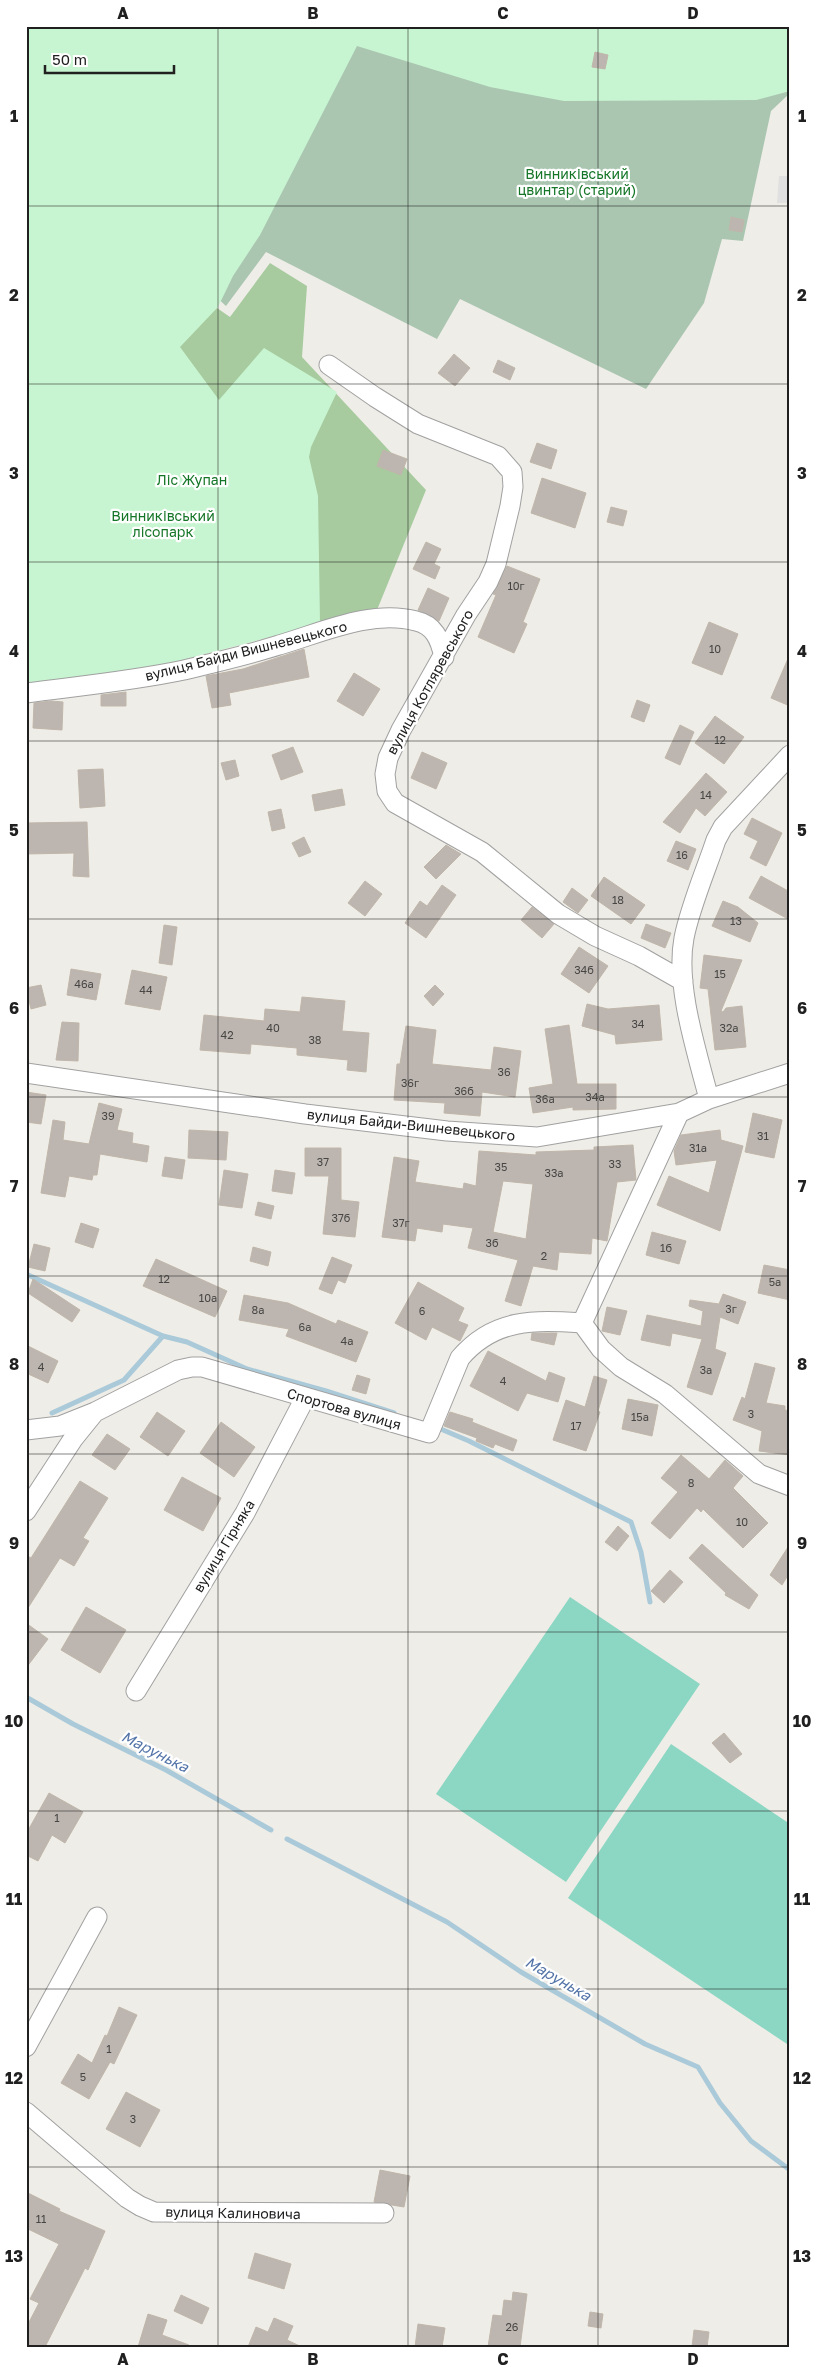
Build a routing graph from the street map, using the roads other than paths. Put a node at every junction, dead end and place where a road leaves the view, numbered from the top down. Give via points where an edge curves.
1 (328, 365) dead end
2 (444, 657) junction
3 (26, 693) edge
4 (790, 755) edge
5 (683, 981) junction
6 (26, 1073) edge
7 (790, 1073) edge
8 (709, 1099) junction
9 (678, 1113) junction
10 (582, 1323) junction
11 (305, 1398) junction
12 (95, 1412) junction
13 (26, 1430) edge
14 (790, 1486) edge
15 (26, 1511) edge
16 (136, 1690) dead end
17 (97, 1917) dead end
18 (26, 2047) edge
19 (26, 2112) edge
20 (384, 2213) dead end

1 - 2 street, вулиця Котляревського via 418,424 498,456 512,472 514,486 496,564
2 - 3 street, вулиця Байди Вишневецького via 440,640 430,627 416,621 387,617 152,677
2 - 5 street, вулиця Котляревського via 388,758 385,774 387,791 395,803 482,852 558,914
4 - 5 street via 723,827 716,840 684,938
5 - 8 street via 689,1024
6 - 9 street, вулиця Байди-Вишневецького via 343,1118 538,1138
7 - 8 street, вулиця Байди-Вишневецького
8 - 9 street, вулиця Байди-Вишневецького
9 - 10 street
10 - 11 street, Спортова вулиця via 540,1320 512,1324 496,1330 469,1348 460,1358 430,1433
10 - 14 street via 601,1349 621,1367 665,1394 759,1474
11 - 12 street, Спортова вулиця via 202,1367 192,1367 178,1370
11 - 16 street, вулиця Гірняка via 245,1513
12 - 13 street, Спортова вулиця via 60,1426
12 - 15 street via 73,1439
17 - 18 street
19 - 20 street, вулиця Калиновича via 127,2198 154,2212

